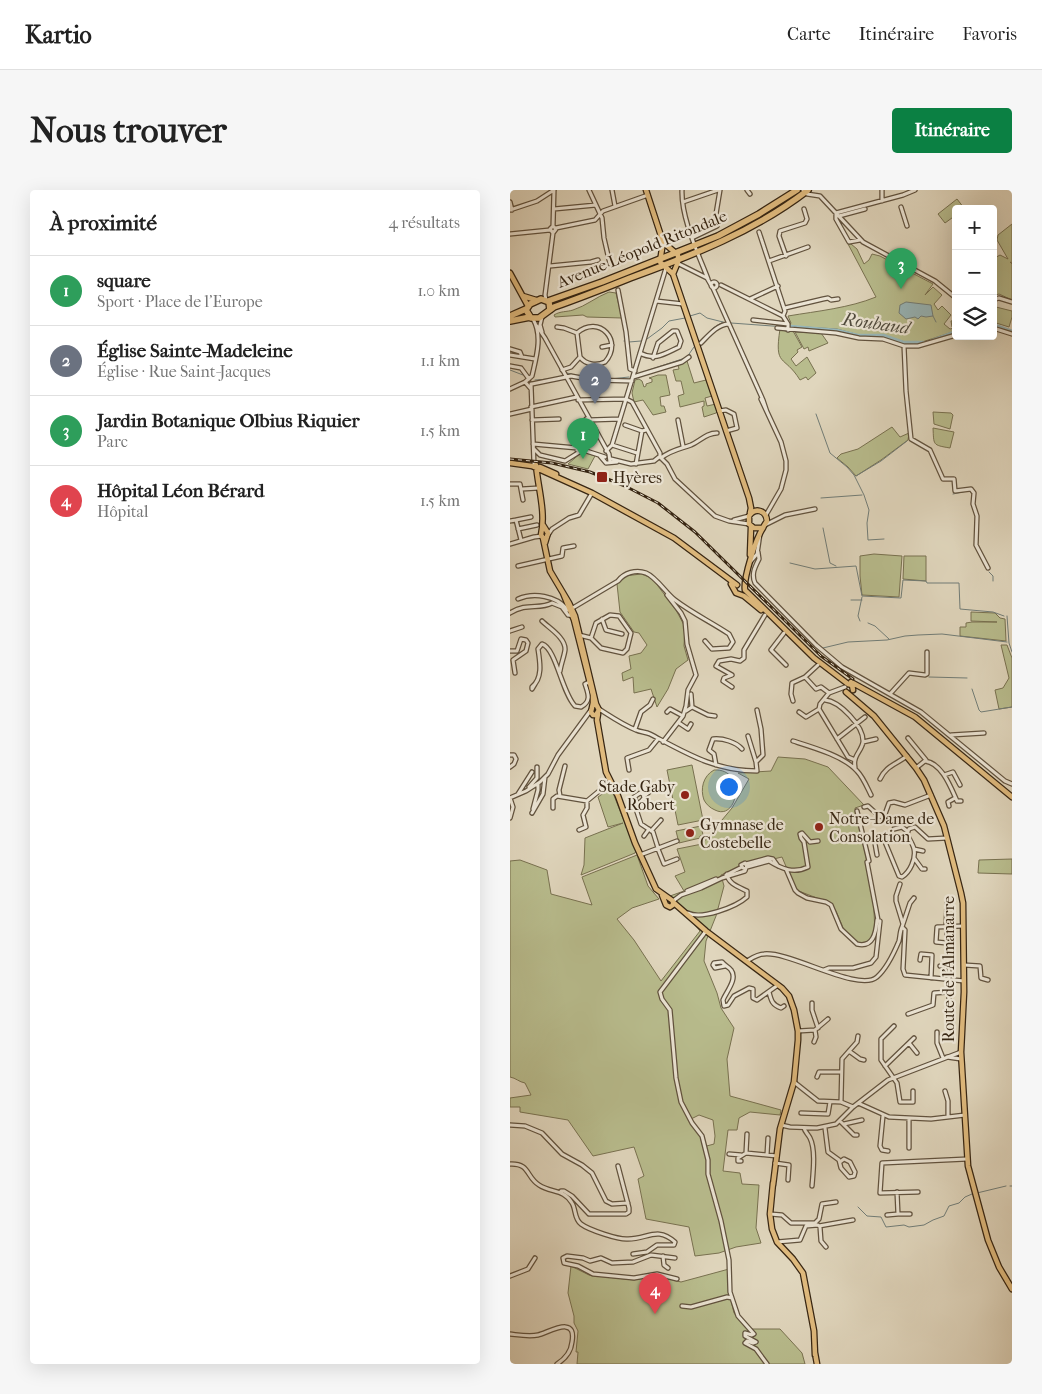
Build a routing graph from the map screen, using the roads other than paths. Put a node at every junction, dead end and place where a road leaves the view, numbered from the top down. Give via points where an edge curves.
1 (554, 190) edge
2 (589, 190) edge
3 (612, 190) edge
4 (682, 190) edge
5 (719, 190) edge
6 (747, 190) edge
7 (797, 190) edge
8 (882, 190) edge
9 (915, 190) edge
10 (805, 191) edge
11 (819, 191) edge
12 (647, 193) edge
13 (750, 194) dead end
14 (820, 196) junction
15 (882, 201) junction
16 (510, 202) edge
17 (683, 202) junction
18 (596, 205) junction
19 (616, 206) junction
20 (901, 207) dead end
21 (554, 209) junction
22 (804, 209) dead end
23 (865, 209) dead end
24 (511, 210) edge
25 (837, 215) junction
26 (600, 219) junction
27 (906, 226) dead end
28 (555, 227) junction
29 (551, 231) junction
30 (759, 232) dead end
31 (510, 234) edge
32 (692, 238) junction
33 (860, 240) junction
34 (663, 242) junction
35 (808, 248) dead end
36 (696, 249) junction
37 (676, 252) junction
38 (786, 256) junction
39 (660, 259) junction
40 (598, 260) dead end
41 (677, 262) junction
42 (769, 262) junction
43 (610, 264) dead end
44 (550, 266) junction
45 (665, 267) junction
46 (704, 267) junction
47 (510, 273) edge
48 (673, 274) junction
49 (708, 279) junction
50 (714, 282) junction
51 (712, 286) junction
52 (719, 286) junction
53 (778, 286) junction
54 (618, 290) dead end
55 (522, 295) junction
56 (952, 295) edge
57 (716, 296) junction
58 (543, 299) junction
59 (838, 299) dead end
60 (997, 299) edge
61 (750, 300) junction
62 (656, 301) junction
63 (1012, 302) edge
64 (683, 304) junction
65 (527, 307) junction
66 (785, 308) junction
67 (550, 310) junction
68 (510, 316) edge
69 (783, 316) junction
70 (542, 317) junction
71 (531, 318) junction
72 (753, 320) dead end
73 (510, 321) edge
74 (728, 324) junction
75 (788, 324) junction
76 (536, 326) junction
77 (557, 328) dead end
78 (777, 328) dead end
79 (997, 329) edge
80 (788, 330) junction
81 (576, 332) junction
82 (1012, 334) edge
83 (543, 335) junction
84 (952, 336) edge
85 (702, 343) dead end
86 (612, 345) junction
87 (904, 346) junction
88 (602, 347) dead end
89 (510, 349) edge
90 (640, 353) junction
91 (510, 355) edge
92 (522, 357) junction
93 (688, 357) dead end
94 (581, 358) junction
95 (653, 358) junction
96 (535, 359) junction
97 (510, 366) edge
98 (562, 370) junction
99 (635, 371) junction
100 (566, 377) junction
101 (632, 379) junction
102 (528, 382) junction
103 (511, 389) edge
104 (578, 399) junction
105 (628, 399) junction
106 (532, 408) junction
107 (720, 411) junction
108 (510, 414) edge
109 (559, 419) dead end
110 (588, 419) junction
111 (620, 419) junction
112 (532, 420) junction
113 (678, 420) dead end
114 (622, 424) junction
115 (644, 431) junction
116 (727, 431) junction
117 (717, 433) dead end
118 (533, 444) junction
119 (612, 445) junction
120 (684, 446) junction
121 (577, 448) junction
122 (534, 449) junction
123 (584, 451) junction
124 (606, 451) junction
125 (576, 453) junction
126 (637, 453) junction
127 (540, 455) junction
128 (607, 458) junction
129 (659, 459) junction
130 (510, 462) edge
131 (636, 464) junction
132 (535, 466) junction
133 (510, 484) edge
134 (539, 488) junction
135 (522, 489) junction
136 (592, 493) junction
137 (523, 500) dead end
138 (699, 502) junction
139 (773, 504) junction
140 (815, 509) dead end
141 (759, 510) junction
142 (750, 515) junction
143 (531, 517) dead end
144 (767, 517) junction
145 (778, 519) junction
146 (516, 520) junction
147 (510, 521) edge
148 (540, 524) junction
149 (750, 525) junction
150 (764, 527) junction
151 (518, 529) junction
152 (544, 533) junction
153 (760, 534) junction
154 (521, 540) junction
155 (510, 544) edge
156 (574, 546) dead end
157 (757, 557) junction
158 (548, 559) junction
159 (750, 562) junction
160 (518, 566) dead end
161 (988, 568) dead end
162 (741, 588) junction
163 (667, 593) junction
164 (518, 599) dead end
165 (569, 610) junction
166 (510, 613) edge
167 (765, 615) junction
168 (602, 620) junction
169 (542, 621) dead end
170 (522, 627) dead end
171 (510, 631) edge
172 (784, 633) junction
173 (622, 634) dead end
174 (579, 635) junction
175 (591, 638) junction
176 (705, 641) dead end
177 (510, 651) edge
178 (927, 652) dead end
179 (786, 664) dead end
180 (818, 665) junction
181 (834, 673) junction
182 (515, 674) dead end
183 (559, 674) junction
184 (805, 678) junction
185 (589, 682) junction
186 (535, 684) dead end
187 (732, 687) dead end
188 (848, 688) junction
189 (862, 688) junction
190 (593, 690) junction
191 (829, 693) junction
192 (691, 694) dead end
193 (890, 694) junction
194 (653, 698) dead end
195 (825, 700) junction
196 (793, 701) dead end
197 (692, 707) junction
198 (819, 709) junction
199 (757, 710) dead end
200 (596, 711) junction
201 (685, 711) junction
202 (667, 712) dead end
203 (799, 712) dead end
204 (683, 716) junction
205 (715, 716) dead end
206 (865, 717) dead end
207 (679, 723) junction
208 (691, 724) dead end
209 (856, 724) junction
210 (635, 729) junction
211 (984, 733) dead end
212 (748, 736) dead end
213 (950, 736) junction
214 (908, 738) dead end
215 (658, 739) junction
216 (837, 739) junction
217 (876, 739) dead end
218 (663, 742) junction
219 (793, 742) dead end
220 (863, 742) junction
221 (742, 749) dead end
222 (510, 755) edge
223 (907, 756) junction
224 (854, 760) junction
225 (925, 761) junction
226 (756, 762) junction
227 (716, 765) junction
228 (565, 766) dead end
229 (510, 767) edge
230 (537, 767) dead end
231 (854, 768) junction
232 (916, 768) junction
233 (629, 770) dead end
234 (532, 772) dead end
235 (944, 775) junction
236 (545, 777) junction
237 (880, 779) dead end
238 (610, 782) junction
239 (538, 783) junction
240 (1012, 784) edge
241 (960, 785) dead end
242 (654, 788) dead end
243 (526, 792) junction
244 (518, 795) junction
245 (871, 795) dead end
246 (931, 795) junction
247 (560, 796) junction
248 (644, 796) junction
249 (1012, 797) edge
250 (510, 798) edge
251 (955, 798) junction
252 (587, 801) junction
253 (961, 801) dead end
254 (638, 805) junction
255 (864, 806) dead end
256 (949, 806) dead end
257 (553, 808) dead end
258 (857, 811) dead end
259 (510, 818) edge
260 (661, 820) dead end
261 (894, 829) dead end
262 (579, 830) dead end
263 (650, 830) junction
264 (907, 831) junction
265 (644, 836) dead end
266 (947, 837) junction
267 (818, 841) dead end
268 (677, 842) dead end
269 (658, 848) junction
270 (914, 849) junction
271 (923, 851) dead end
272 (640, 855) junction
273 (878, 855) dead end
274 (914, 857) junction
275 (677, 859) dead end
276 (786, 869) junction
277 (924, 869) dead end
278 (727, 876) junction
279 (900, 884) dead end
280 (914, 898) dead end
281 (671, 902) junction
282 (947, 903) dead end
283 (878, 920) junction
284 (903, 926) junction
285 (946, 926) junction
286 (963, 926) junction
287 (706, 931) junction
288 (920, 960) dead end
289 (746, 962) junction
290 (964, 965) junction
291 (725, 966) dead end
292 (940, 966) dead end
293 (824, 970) junction
294 (931, 978) junction
295 (949, 980) junction
296 (988, 980) dead end
297 (964, 982) junction
298 (779, 985) junction
299 (769, 992) junction
300 (949, 992) junction
301 (812, 1003) dead end
302 (784, 1006) dead end
303 (949, 1006) dead end
304 (908, 1014) dead end
305 (828, 1020) dead end
306 (894, 1026) dead end
307 (816, 1029) junction
308 (798, 1031) junction
309 (936, 1032) dead end
310 (858, 1036) dead end
311 (914, 1038) dead end
312 (814, 1042) dead end
313 (909, 1043) junction
314 (849, 1051) junction
315 (961, 1052) junction
316 (917, 1053) dead end
317 (945, 1058) junction
318 (961, 1059) junction
319 (864, 1060) dead end
320 (885, 1066) junction
321 (841, 1072) junction
322 (817, 1077) dead end
323 (894, 1077) junction
324 (794, 1082) junction
325 (913, 1091) dead end
326 (944, 1091) dead end
327 (830, 1102) junction
328 (841, 1102) junction
329 (858, 1103) junction
330 (853, 1107) junction
331 (801, 1113) dead end
332 (883, 1115) junction
333 (965, 1115) junction
334 (948, 1116) junction
335 (909, 1118) junction
336 (862, 1120) dead end
337 (842, 1122) junction
338 (510, 1125) edge
339 (781, 1125) junction
340 (804, 1128) junction
341 (825, 1128) junction
342 (747, 1134) dead end
343 (858, 1135) dead end
344 (768, 1138) dead end
345 (909, 1148) dead end
346 (888, 1150) dead end
347 (746, 1153) junction
348 (730, 1154) dead end
349 (741, 1155) junction
350 (767, 1155) junction
351 (968, 1159) junction
352 (776, 1160) junction
353 (741, 1161) dead end
354 (840, 1162) junction
355 (510, 1164) edge
356 (618, 1166) dead end
357 (788, 1180) dead end
358 (812, 1186) dead end
359 (560, 1192) junction
360 (898, 1192) junction
361 (918, 1192) dead end
362 (836, 1202) dead end
363 (628, 1203) junction
364 (770, 1214) junction
365 (898, 1214) junction
366 (910, 1214) dead end
367 (887, 1215) dead end
368 (853, 1220) dead end
369 (820, 1226) junction
370 (777, 1242) junction
371 (826, 1247) dead end
372 (633, 1254) dead end
373 (641, 1255) junction
374 (663, 1256) junction
375 (535, 1258) dead end
376 (675, 1258) dead end
377 (668, 1268) dead end
378 (510, 1276) edge
379 (677, 1279) dead end
380 (1012, 1289) edge
381 (732, 1298) junction
382 (682, 1306) dead end
383 (510, 1334) edge
384 (557, 1364) edge
385 (767, 1364) edge
386 (817, 1364) edge

1 - 21 street
1 - 24 street via 537,202
2 - 18 street
3 - 19 street
4 - 17 street
5 - 17 street
5 - 32 street via 717,226
6 - 13 street
7 - 36 highway, Avenue Léopold Ritondale
8 - 15 street
9 - 15 street
10 - 14 street
10 - 36 highway, Avenue Léopold Ritondale via 754,225
11 - 14 street
12 - 19 street
12 - 34 main road
14 - 25 street
15 - 25 street
16 - 24 street
17 - 32 street
18 - 21 street
18 - 26 street
19 - 26 street via 607,209
20 - 27 street
21 - 28 street
22 - 38 street via 807,219 804,223 780,231
23 - 25 street
25 - 33 street
25 - 33 street via 836,219 849,242
26 - 28 street
26 - 43 street
28 - 29 street via 556,231
29 - 31 street
29 - 44 street
30 - 42 street
32 - 36 street
33 - 56 street via 935,281
34 - 37 main road
34 - 39 main road
35 - 38 street
36 - 37 highway, Avenue Léopold Ritondale
36 - 41 highway, Avenue Léopold Ritondale
36 - 46 street
37 - 39 highway, Avenue Léopold Ritondale
37 - 41 main road
38 - 42 street
39 - 45 main road
39 - 58 highway, Avenue Léopold Ritondale
40 - 44 street
41 - 45 highway, Avenue Léopold Ritondale
41 - 48 main road
41 - 49 street
42 - 53 street
44 - 58 street
45 - 48 main road
45 - 62 street
45 - 67 highway, Avenue Léopold Ritondale
46 - 49 street
46 - 50 street
47 - 55 main road
48 - 64 main road
49 - 51 street
50 - 51 street
50 - 52 street
51 - 52 street
51 - 57 street
52 - 57 street via 715,290
52 - 61 street
53 - 61 street
53 - 66 street
54 - 99 street via 630,367
55 - 58 main road
55 - 65 main road
57 - 74 street
58 - 65 highway, Avenue Léopold Ritondale
58 - 67 highway via 550,305
59 - 66 street via 828,298
60 - 63 street
61 - 69 street
62 - 64 street
62 - 90 street
64 - 107 main road
65 - 68 highway, Avenue Léopold Ritondale
65 - 71 highway
66 - 69 street
67 - 70 highway, Avenue Léopold Ritondale
69 - 75 street
70 - 71 highway
70 - 83 street via 540,327
71 - 73 highway
71 - 76 street
72 - 75 street
74 - 85 street via 715,330
74 - 139 street via 781,442 786,461 782,487
75 - 80 street
76 - 83 street
76 - 96 street via 538,344
77 - 81 street
78 - 80 street
79 - 82 street
80 - 87 street via 883,339
81 - 86 street via 598,326 607,332
81 - 94 street
83 - 98 street
84 - 87 street via 924,346
86 - 88 street
86 - 94 street via 609,358 603,364 595,365
87 - 161 street via 912,439 930,450 943,479 954,479 955,491 971,489 974,493 976,545
89 - 92 street via 520,352
90 - 95 street
90 - 99 street
91 - 92 street
92 - 96 street
93 - 101 street
94 - 98 street via 573,368
95 - 95 street via 679,347 677,331 658,343
96 - 102 street
97 - 102 street via 521,368
98 - 100 street
99 - 101 street
100 - 101 street
100 - 102 street
100 - 104 street
101 - 105 street
102 - 103 street
102 - 106 street
104 - 105 street
104 - 106 street
104 - 110 street
105 - 111 street
105 - 115 street
106 - 108 street
106 - 112 street
107 - 116 main road
107 - 116 street via 728,410 734,414 737,427
109 - 112 street
110 - 111 street
110 - 121 street
110 - 124 street
111 - 114 street
112 - 118 street
113 - 120 street
114 - 115 street
114 - 119 street
115 - 126 street
115 - 129 street via 660,453
116 - 141 main road via 751,498
116 - 142 main road via 751,505
117 - 120 street
118 - 121 street
118 - 122 street
119 - 124 street
119 - 126 street
120 - 129 street
121 - 123 street
121 - 125 street
122 - 127 street
122 - 132 street
123 - 125 street
123 - 128 street
124 - 128 street
125 - 127 street via 565,461
126 - 131 street
127 - 132 street
128 - 131 street
129 - 131 street
129 - 138 street
130 - 132 main road
132 - 134 main road
132 - 136 main road
133 - 135 street via 520,484
134 - 135 street
134 - 148 main road
135 - 137 street
136 - 152 street via 579,515
136 - 162 main road via 674,538
138 - 142 street via 717,516 730,520
138 - 149 street via 717,518
139 - 141 street
139 - 144 street
140 - 145 street
141 - 142 main road
141 - 144 main road
142 - 149 main road
143 - 146 street
144 - 145 street
144 - 150 main road
145 - 150 street
146 - 147 street
146 - 151 street
148 - 151 street
148 - 152 main road
149 - 150 main road via 757,529
149 - 162 main road via 750,553
150 - 153 main road
151 - 154 street
152 - 154 street
152 - 158 main road
153 - 157 street
153 - 159 main road
154 - 155 street
156 - 158 street via 562,548 562,556
157 - 159 street
157 - 193 street via 753,577 760,590 842,667
158 - 160 street
158 - 165 main road
159 - 162 main road
162 - 167 main road, Route de l'Almanarre
162 - 181 main road, Route de l'Almanarre
163 - 165 street via 646,573 628,573
163 - 176 street via 729,634 734,642 729,648 712,649
163 - 201 street via 685,621 687,644 696,671 688,690
164 - 165 street via 532,596 556,599
165 - 166 street via 552,603 527,606
165 - 174 main road
167 - 172 main road, Route de l'Almanarre
167 - 187 street via 744,650 744,658 740,661 719,660 716,666 732,675 723,681
168 - 173 street via 606,630
168 - 175 street via 596,623
168 - 175 street via 610,615 619,616 631,633 627,649 623,653 601,648
169 - 183 street via 564,644
170 - 171 street
172 - 179 street via 772,650
172 - 180 main road, Route de l'Almanarre
174 - 175 street
174 - 185 main road
174 - 190 main road
177 - 182 street via 516,651 521,639 528,643 526,651 513,660
178 - 193 street via 927,674 909,673
180 - 184 street
180 - 188 main road, Route de l'Almanarre
181 - 188 main road, Route de l'Almanarre
181 - 189 main road
183 - 185 street via 572,703 578,707 588,700 585,684
183 - 186 street via 554,658 542,644 538,648 540,667
184 - 191 street via 816,689 822,687
184 - 196 street via 791,685
185 - 190 street
185 - 200 main road
188 - 189 main road
188 - 191 street via 838,688
188 - 223 main road, Route de l'Almanarre via 856,702 874,716
189 - 249 main road via 915,718
190 - 200 main road
191 - 195 street
192 - 197 street
193 - 213 street via 921,712
194 - 210 street via 641,712
195 - 198 street
195 - 209 street via 838,705
197 - 201 street
197 - 205 street
198 - 203 street via 806,717
198 - 216 street
199 - 226 street via 763,755
200 - 210 street
200 - 236 street via 584,721
200 - 238 main road
201 - 204 street
202 - 204 street via 670,708
204 - 207 street
206 - 209 street
207 - 208 street via 688,729
207 - 218 street
209 - 216 street
209 - 220 street
210 - 215 street
211 - 213 street
212 - 226 street
213 - 240 street
214 - 225 street
215 - 218 street
215 - 233 street via 649,750 627,758
216 - 224 street via 848,757
217 - 220 street
218 - 227 street
219 - 231 street via 827,752
220 - 224 street
221 - 227 street via 736,743 713,739 709,750 714,754
222 - 229 street via 516,759
223 - 232 main road, Route de l'Almanarre
223 - 237 street via 886,769
224 - 231 street
225 - 232 street
225 - 235 street
226 - 227 street via 757,771 738,771
228 - 247 street
230 - 243 street via 537,778
231 - 245 street
232 - 246 main road, Route de l'Almanarre
234 - 244 street
235 - 241 street via 953,772
235 - 251 street
236 - 239 street
236 - 239 street via 543,794 532,813
238 - 252 street
238 - 272 main road
239 - 243 street
242 - 248 street
243 - 244 street
244 - 250 street
246 - 255 street via 905,805 889,803 884,817
246 - 266 main road, Route de l'Almanarre
247 - 252 street
247 - 257 street via 554,797
248 - 254 street
248 - 254 street via 635,794
250 - 259 street via 513,807
251 - 253 street
251 - 256 street via 948,802
252 - 262 street via 583,815 586,827
254 - 263 street via 641,824
258 - 283 street
260 - 263 street
261 - 264 street via 902,827
263 - 265 street
263 - 269 street
264 - 266 street via 915,827 928,839
264 - 270 street
266 - 286 main road, Route de l'Almanarre via 961,892
267 - 276 street via 810,842 800,834 808,867 799,871
268 - 269 street
269 - 272 street
269 - 275 street via 664,864
270 - 271 street
270 - 274 street
272 - 281 main road via 652,882
273 - 274 street via 874,838 879,835 885,842 898,876 902,877 910,869
274 - 277 street
276 - 278 street via 769,862 745,866
276 - 283 street via 798,893 831,905 841,929 856,944 868,944 872,940
278 - 281 street
278 - 281 street via 747,893 747,897 735,906 691,915
279 - 284 street via 896,901
280 - 284 street
281 - 287 main road
282 - 285 street
283 - 293 street via 881,923 880,934 876,957 871,963
284 - 293 street via 883,971 873,980 851,979
284 - 294 street via 905,975
285 - 285 street via 937,927 936,942 946,943
285 - 286 street
286 - 290 main road, Route de l'Almanarre
287 - 289 main road
287 - 381 street via 660,992 670,1010 681,1102 702,1136 708,1160 708,1174 728,1260
288 - 294 street via 921,954 932,954
289 - 293 street via 766,953
289 - 298 main road
290 - 296 street via 980,966 981,978
290 - 297 main road, Route de l'Almanarre
291 - 299 street via 732,970 734,976 723,1000 724,1006 750,987 756,1000
292 - 295 street via 949,966
294 - 295 street
295 - 297 street
295 - 300 street
297 - 315 main road, Route de l'Almanarre
298 - 299 street
298 - 308 main road via 791,1000
299 - 302 street via 773,1004 781,1008
300 - 303 street
300 - 304 street via 934,994 933,1005
301 - 307 street
305 - 307 street
306 - 320 street via 881,1039 881,1058
307 - 308 street
307 - 312 street
308 - 324 main road
309 - 317 street via 937,1043
310 - 314 street
311 - 313 street
313 - 316 street
313 - 320 street
314 - 319 street
314 - 321 street via 843,1056
315 - 317 street
315 - 318 main road, Route de l'Almanarre
317 - 318 street
317 - 323 street
318 - 333 main road, Route de l'Almanarre
320 - 323 street
321 - 322 street via 819,1072
321 - 328 street
323 - 325 street via 899,1087 900,1102 913,1102
323 - 329 street
324 - 327 street via 818,1101
324 - 339 main road
326 - 334 street
327 - 328 street
327 - 331 street via 828,1114
328 - 330 street
329 - 330 street
329 - 332 street
330 - 337 street
332 - 335 street
332 - 346 street via 880,1146 882,1150
333 - 334 street
333 - 351 main road, Route de l'Almanarre
334 - 335 street
335 - 345 street
336 - 337 street
337 - 341 street
337 - 343 street via 854,1135
338 - 363 street via 525,1126 542,1133 562,1154 592,1173 606,1201
339 - 340 street
339 - 352 main road
340 - 341 street
340 - 358 street via 812,1144
341 - 354 street via 828,1152
342 - 347 street
344 - 350 street
347 - 349 street
347 - 350 street
348 - 349 street
349 - 353 street via 737,1161
350 - 352 street
351 - 360 street via 882,1162 880,1193
351 - 380 main road, Route de l'Almanarre via 988,1240
352 - 357 street via 789,1165
352 - 364 main road
354 - 354 street via 849,1177 854,1176 850,1162 844,1159
355 - 359 street via 524,1167 538,1185
356 - 363 street
359 - 363 street via 564,1190 586,1212 594,1215 626,1214 629,1212
359 - 373 street via 572,1203 578,1221 586,1227 622,1239 657,1233 676,1242 657,1245
360 - 361 street
360 - 365 street
362 - 364 street via 822,1204 815,1223 791,1223 782,1215
364 - 370 main road
365 - 366 street
365 - 367 street
368 - 369 street
369 - 370 street via 806,1226 800,1240
369 - 371 street via 821,1242
370 - 386 main road via 802,1273
372 - 373 street
373 - 374 street
373 - 379 street via 633,1262 563,1258 564,1263 594,1274 634,1278 657,1274
374 - 376 street
374 - 377 street via 664,1265
375 - 378 street via 528,1269
381 - 382 street via 692,1307
381 - 385 street via 738,1316 754,1334 745,1333 756,1342 747,1341 745,1344 756,1349
383 - 384 street via 538,1335 556,1327 567,1328 572,1342 568,1355

